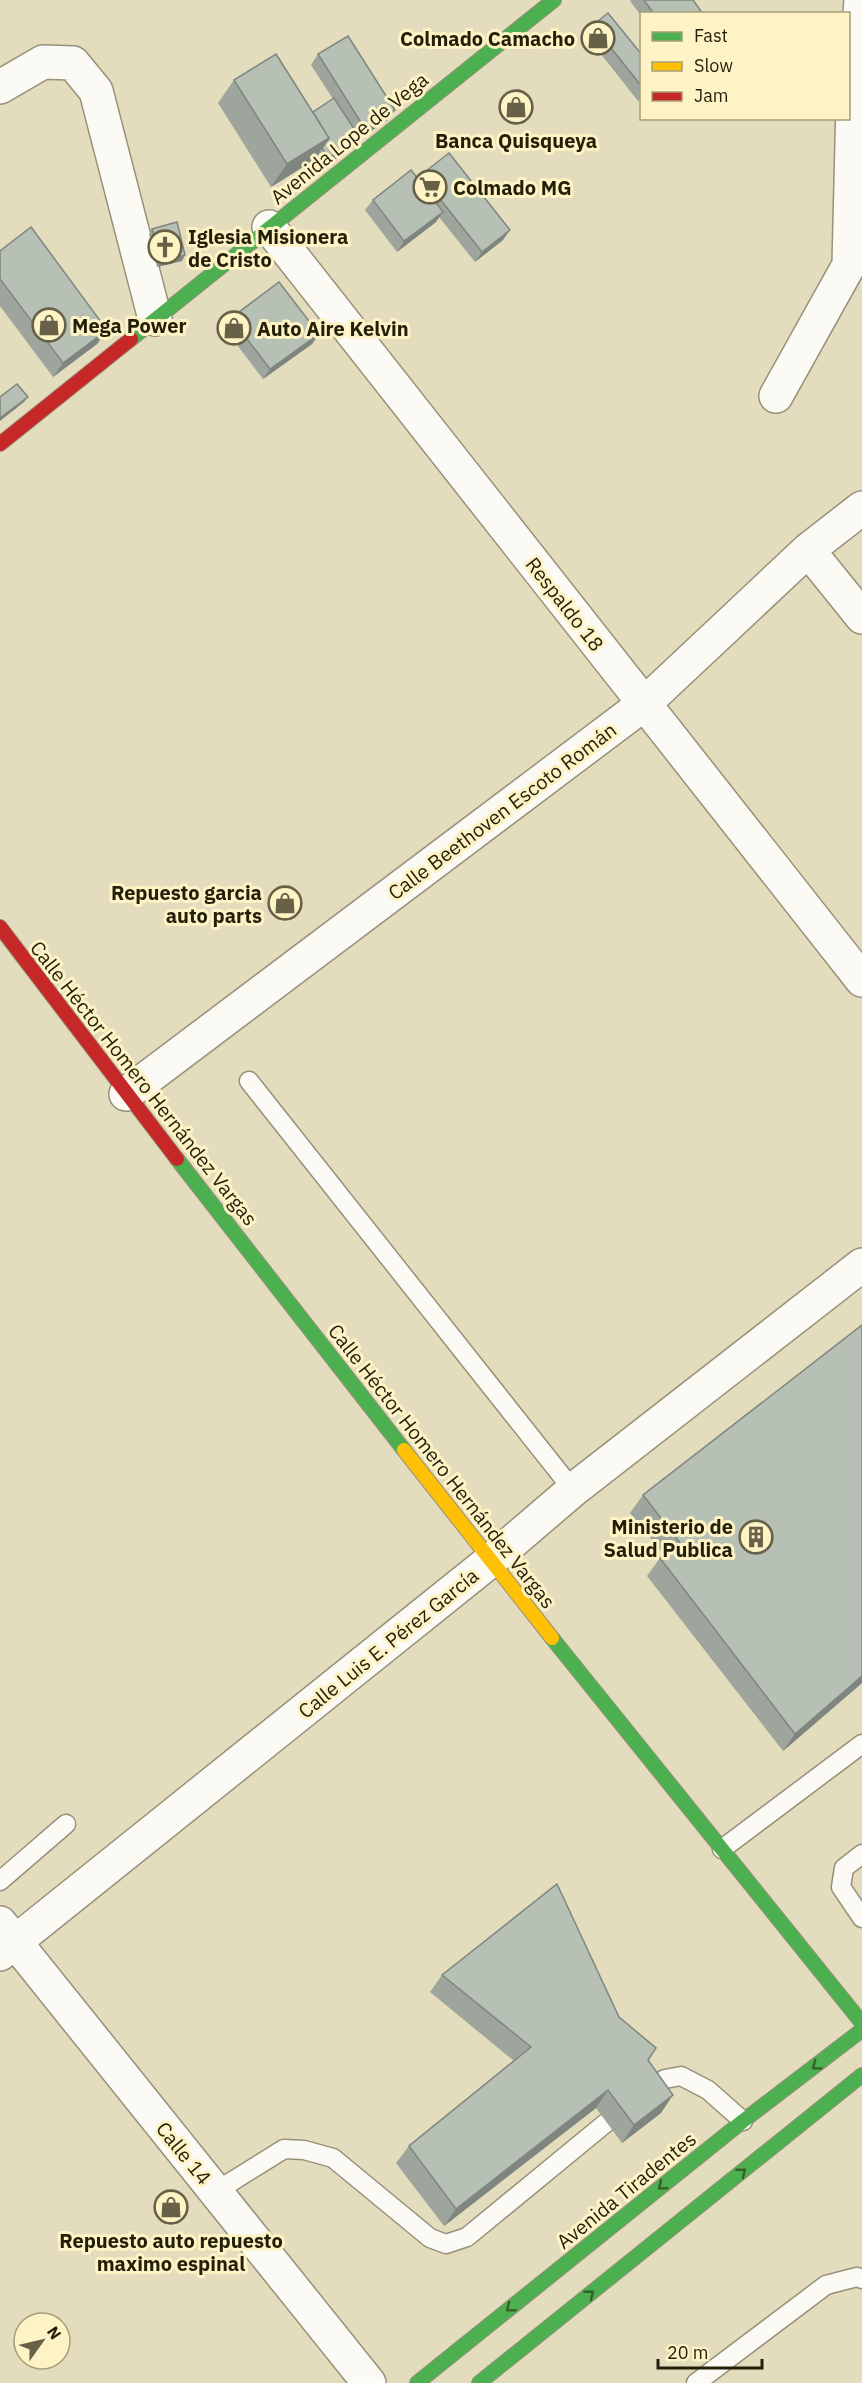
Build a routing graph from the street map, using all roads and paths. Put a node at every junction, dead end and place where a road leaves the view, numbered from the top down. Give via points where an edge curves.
1 (554, 0) edge
2 (861, 0) edge
3 (0, 87) edge
4 (269, 226) junction
5 (155, 319) junction
6 (776, 396) dead end
7 (0, 444) edge
8 (862, 508) edge
9 (808, 550) junction
10 (862, 617) edge
11 (644, 704) junction
12 (0, 927) edge
13 (862, 980) edge
14 (249, 1081) dead end
15 (126, 1094) junction
16 (862, 1265) edge
17 (573, 1490) junction
18 (490, 1561) junction
19 (862, 1744) edge
20 (66, 1824) dead end
21 (722, 1849) junction
22 (862, 1854) edge
23 (0, 1881) edge
24 (862, 1918) edge
25 (5, 1939) edge
26 (862, 2024) edge
27 (862, 2030) edge
28 (862, 2075) edge
29 (646, 2091) edge
30 (743, 2121) junction
31 (607, 2122) edge
32 (215, 2192) junction
33 (862, 2279) edge
34 (369, 2383) edge
35 (417, 2383) edge
36 (479, 2383) edge
37 (696, 2383) edge

1 - 4 street, Avenida Lope de Vega
2 - 6 street via 853,102 849,265
3 - 5 street via 43,62 74,63 96,91
4 - 5 street, Avenida Lope de Vega
4 - 11 street, Respaldo 18
5 - 7 street, Avenida Lope de Vega
8 - 9 street, Calle Beethoven Escoto Román
9 - 10 street
9 - 11 street, Calle Beethoven Escoto Román
11 - 13 street, Respaldo 18
11 - 15 street, Calle Beethoven Escoto Román
12 - 15 street, Calle Héctor Homero Hernández Vargas
14 - 17 lane
15 - 18 street, Calle Héctor Homero Hernández Vargas
16 - 17 street, Calle Luis E. Pérez García
17 - 18 street, Calle Luis E. Pérez García
18 - 21 street, Calle Héctor Homero Hernández Vargas
18 - 25 street, Calle Luis E. Pérez García
19 - 21 lane
20 - 23 lane
21 - 26 street, Calle Héctor Homero Hernández Vargas
22 - 24 lane via 844,1868 841,1887
25 - 32 street, Calle 14
27 -> 30 street, Avenida Tiradentes
36 -> 28 street
29 - 30 lane via 665,2079 681,2076 708,2090
30 -> 35 street, Avenida Tiradentes
31 - 32 lane via 467,2237 446,2244 430,2238 333,2158 304,2151 284,2149
32 - 34 street, Calle 14
33 - 37 lane via 826,2285

